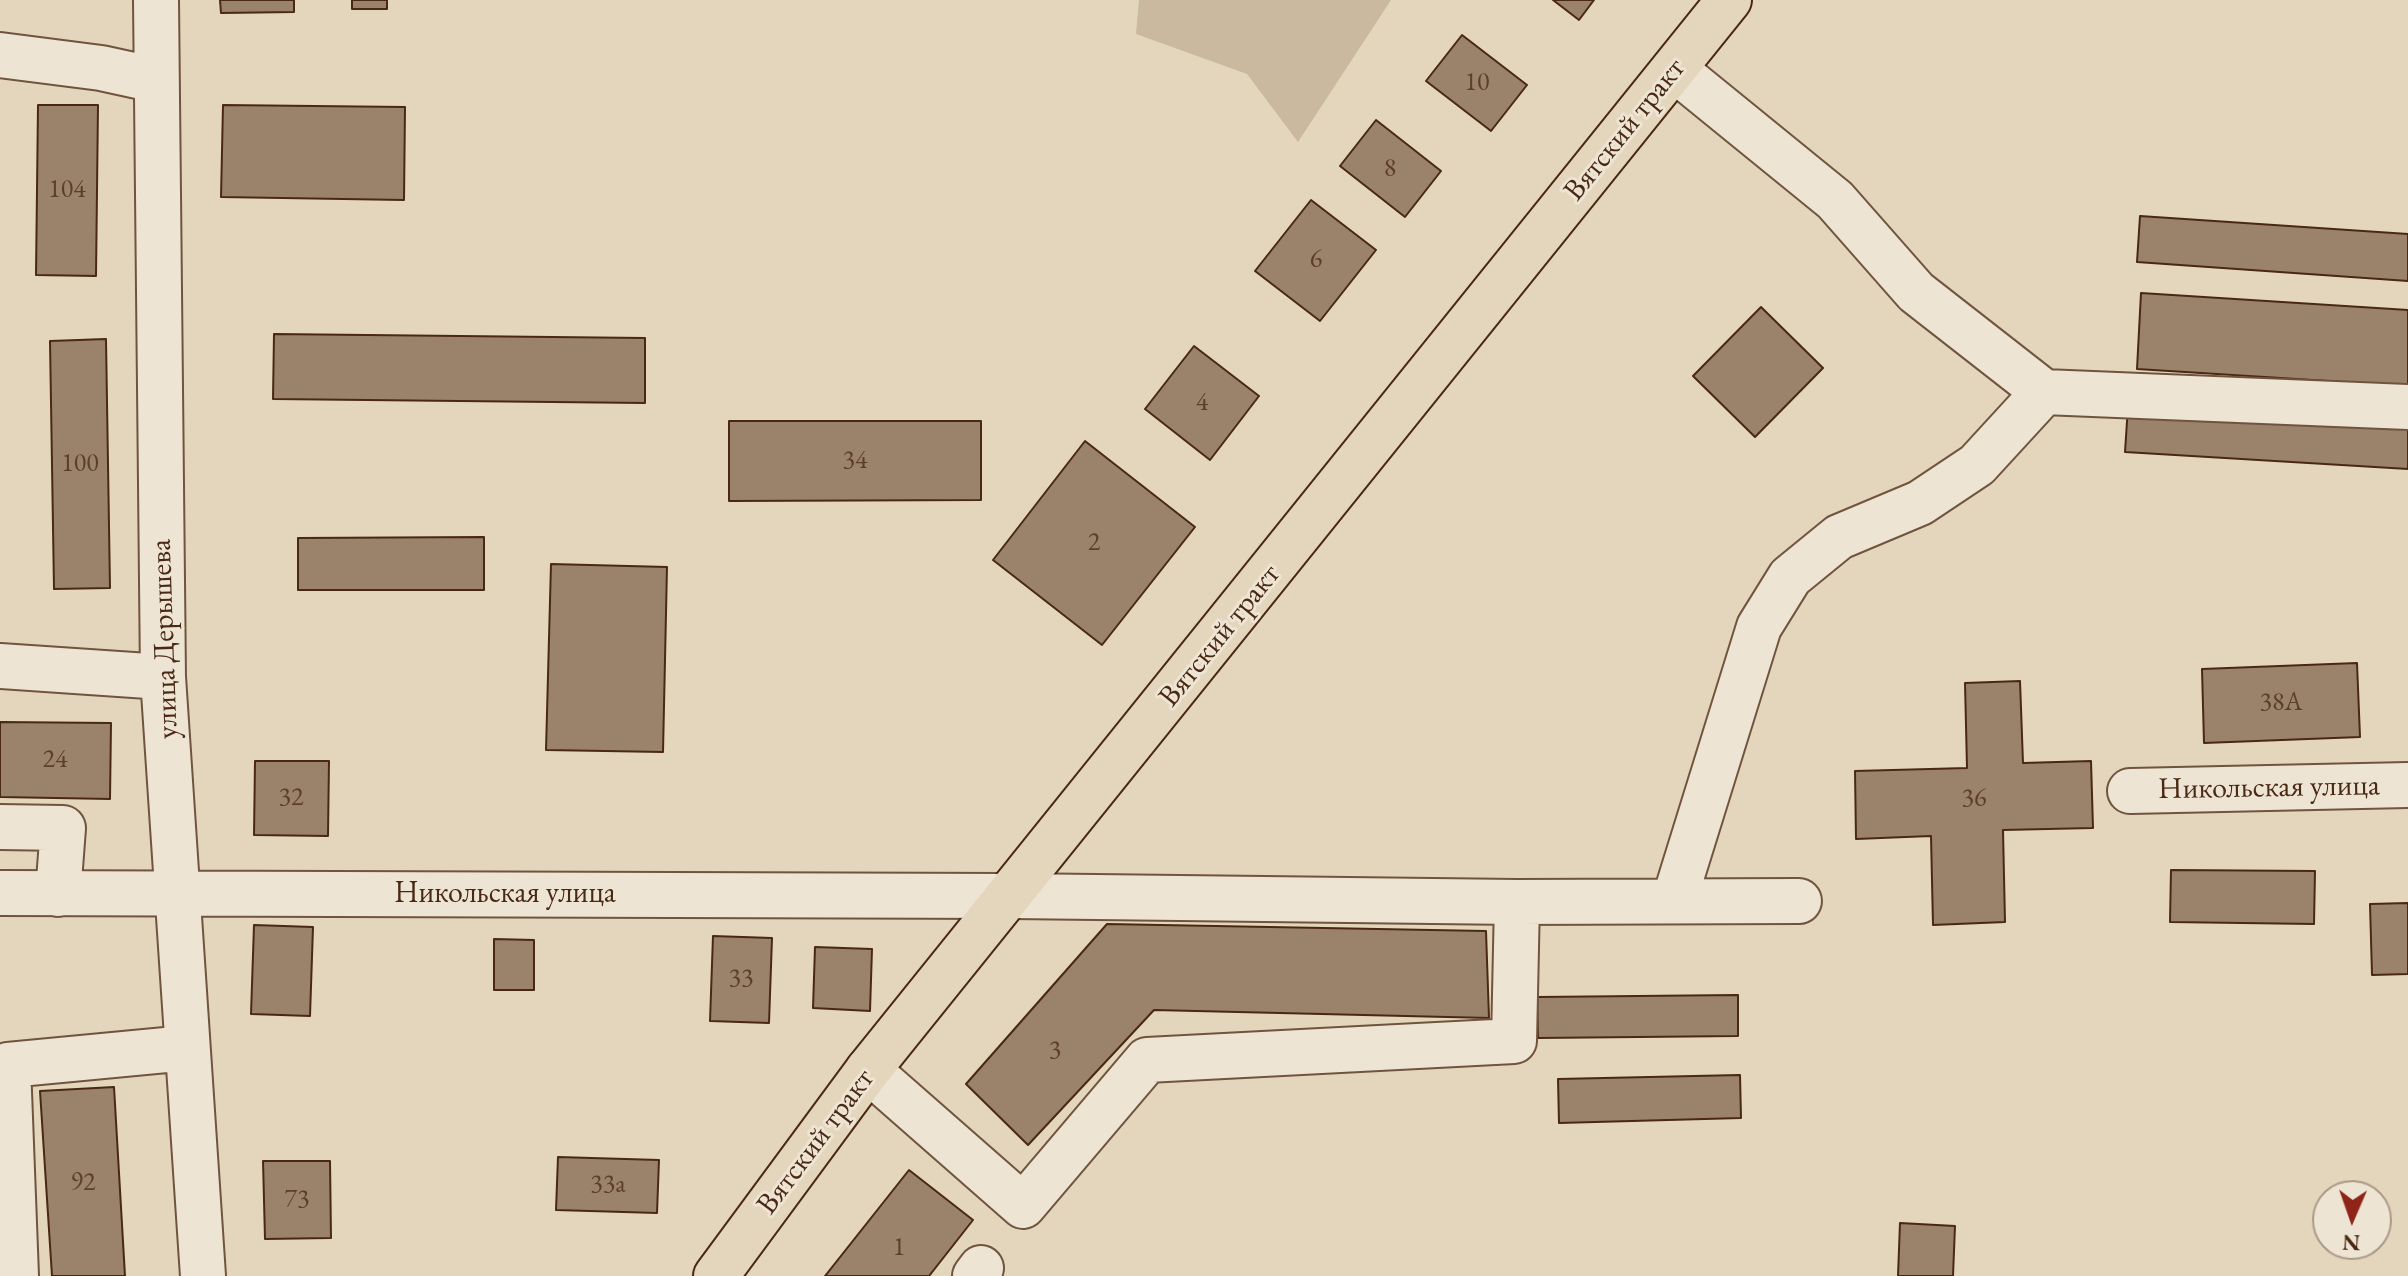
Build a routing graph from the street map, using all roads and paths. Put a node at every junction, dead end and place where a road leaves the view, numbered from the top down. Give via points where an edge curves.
1 (156, 0) edge
2 (1729, 0) edge
3 (0, 55) edge
4 (1674, 69) junction
5 (156, 80) junction
6 (2044, 392) junction
7 (2408, 407) edge
8 (0, 666) edge
9 (163, 677) junction
10 (2408, 785) edge
11 (2130, 791) dead end
12 (0, 827) edge
13 (176, 892) junction
14 (0, 893) edge
15 (58, 894) junction
16 (1011, 896) junction
17 (1674, 901) junction
18 (1799, 901) dead end
19 (1517, 902) junction
20 (187, 1048) junction
21 (4, 1065) edge
22 (868, 1070) junction
23 (16, 1276) edge
24 (203, 1276) edge
25 (716, 1276) edge

1 - 5 street, улица Дерышева
2 - 4 main road, Вятский тракт
3 - 5 street
4 - 6 street via 1835,200 1916,292
4 - 16 main road, Вятский тракт
5 - 9 street, улица Дерышева
6 - 7 street
6 - 17 street via 1977,465 1920,503 1839,537 1790,577 1759,627
8 - 9 street
9 - 13 street, улица Дерышева
10 - 11 street, Никольская улица
12 - 15 street via 63,828
13 - 15 street, Никольская улица
13 - 16 street, Никольская улица
13 - 20 street, улица Дерышева
14 - 15 street, Никольская улица
16 - 19 street, Никольская улица
16 - 22 main road, Вятский тракт
17 - 18 street, Никольская улица
17 - 19 street, Никольская улица
19 - 22 street via 1514,1041 1147,1060 1023,1206
20 - 21 street
20 - 24 street, улица Дерышева
21 - 23 street
22 - 25 main road, Вятский тракт

